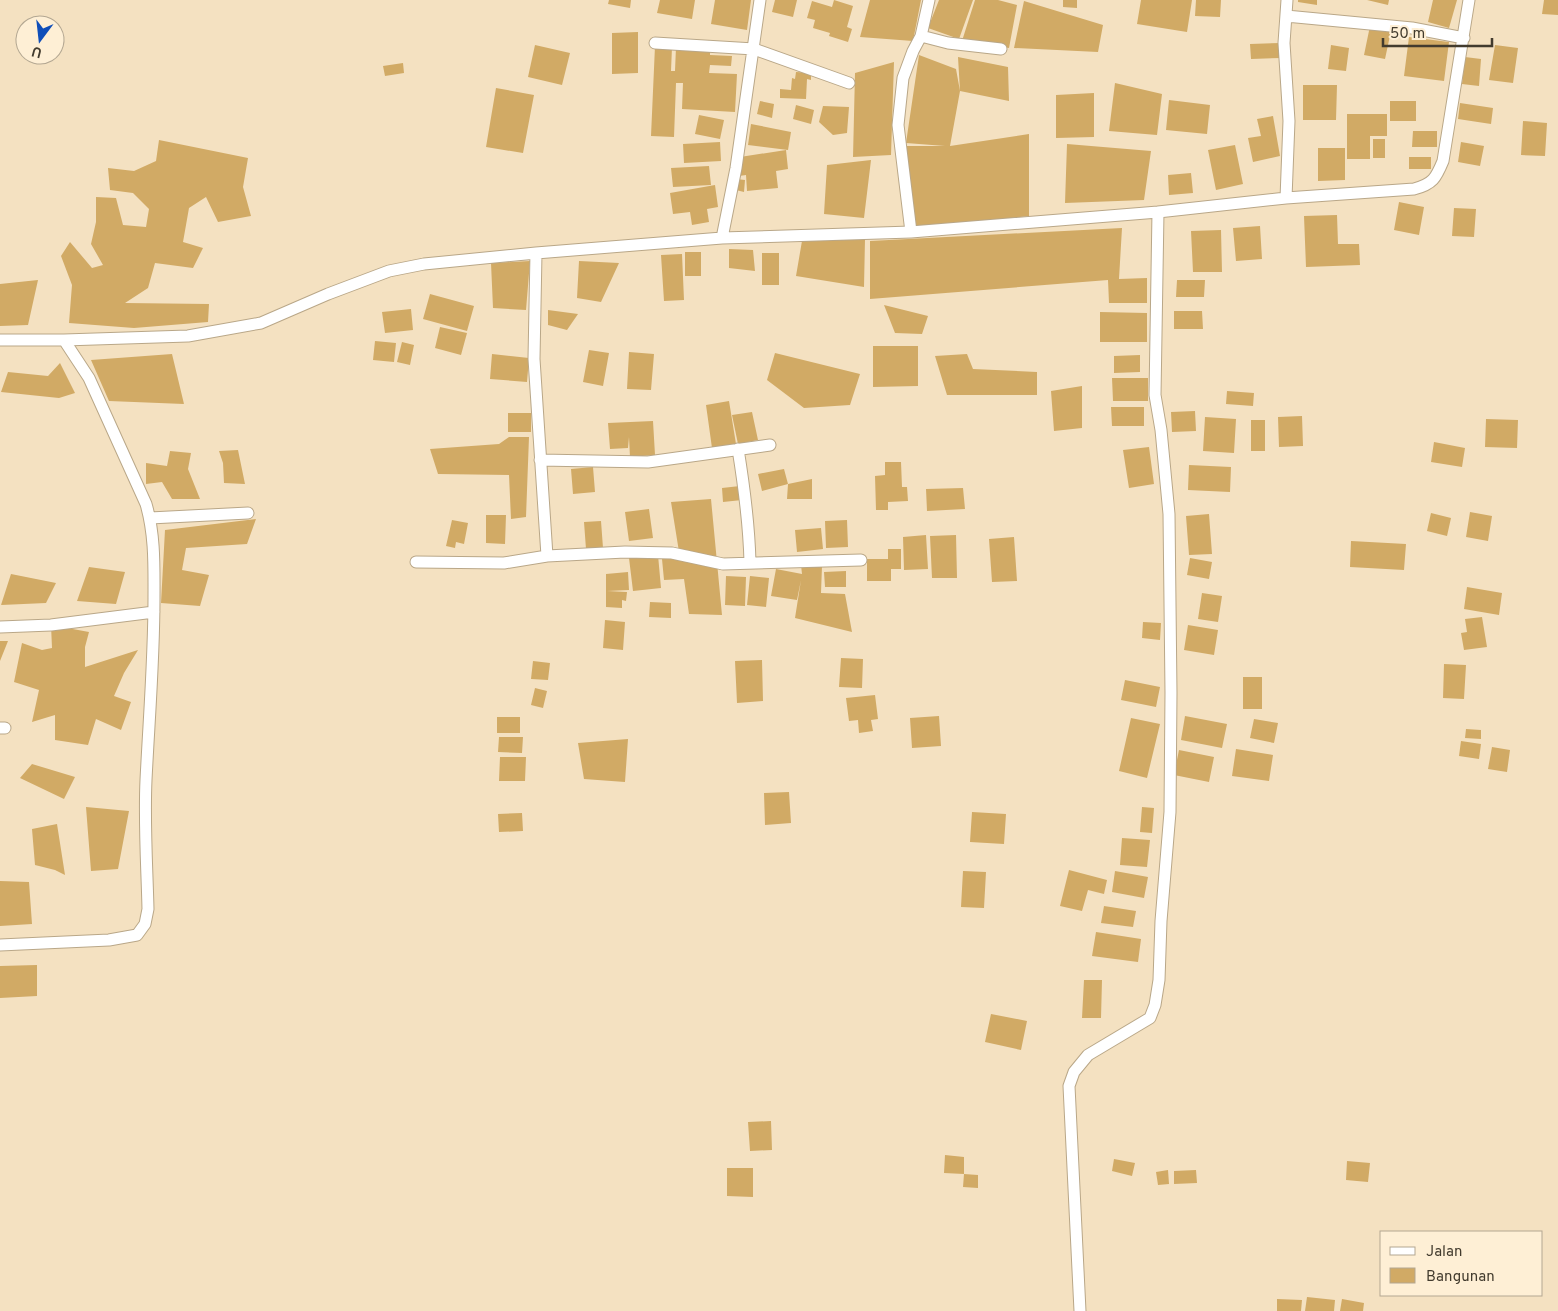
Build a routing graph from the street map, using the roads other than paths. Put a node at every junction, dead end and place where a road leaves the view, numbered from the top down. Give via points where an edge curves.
1 (760, 0) edge
2 (929, 0) edge
3 (1286, 0) edge
4 (1469, 0) edge
5 (1286, 16) junction
6 (921, 36) junction
7 (1464, 38) junction
8 (656, 43) dead end
9 (754, 49) junction
10 (1001, 49) dead end
11 (849, 83) dead end
12 (1286, 198) junction
13 (1158, 212) junction
14 (911, 232) junction
15 (722, 238) junction
16 (536, 253) junction
17 (0, 340) edge
18 (64, 340) junction
19 (770, 445) dead end
20 (738, 449) junction
21 (540, 460) junction
22 (248, 513) dead end
23 (150, 518) junction
24 (547, 556) junction
25 (861, 560) dead end
26 (416, 562) dead end
27 (750, 562) junction
28 (154, 612) junction
29 (0, 627) edge
30 (0, 945) edge
31 (1080, 1311) edge

1 - 9 street
2 - 6 street
3 - 5 street
4 - 7 street
5 - 7 street via 1412,28
5 - 12 street via 1284,43 1289,121
6 - 10 street via 948,43
6 - 14 street via 903,78 898,125
7 - 12 street via 1443,161 1436,179 1414,189
8 - 9 street
9 - 11 street
9 - 15 street
12 - 13 street
13 - 14 street
13 - 31 street via 1155,395 1169,514 1171,693 1170,812 1159,980 1156,1005 1150,1018 1088,1056 1074,1072 1069,1086
14 - 15 street
15 - 16 street
16 - 18 street via 424,264 389,271 261,323 188,336
16 - 21 street via 534,359
17 - 18 street
18 - 23 street via 89,378
19 - 20 street
20 - 21 street via 648,462
20 - 27 street via 750,535
21 - 24 street
22 - 23 street
23 - 28 street
24 - 26 street via 504,563
24 - 27 street via 672,553 723,564
25 - 27 street
28 - 29 street via 51,626
28 - 30 street via 146,783 148,909 145,924 137,935 109,940

